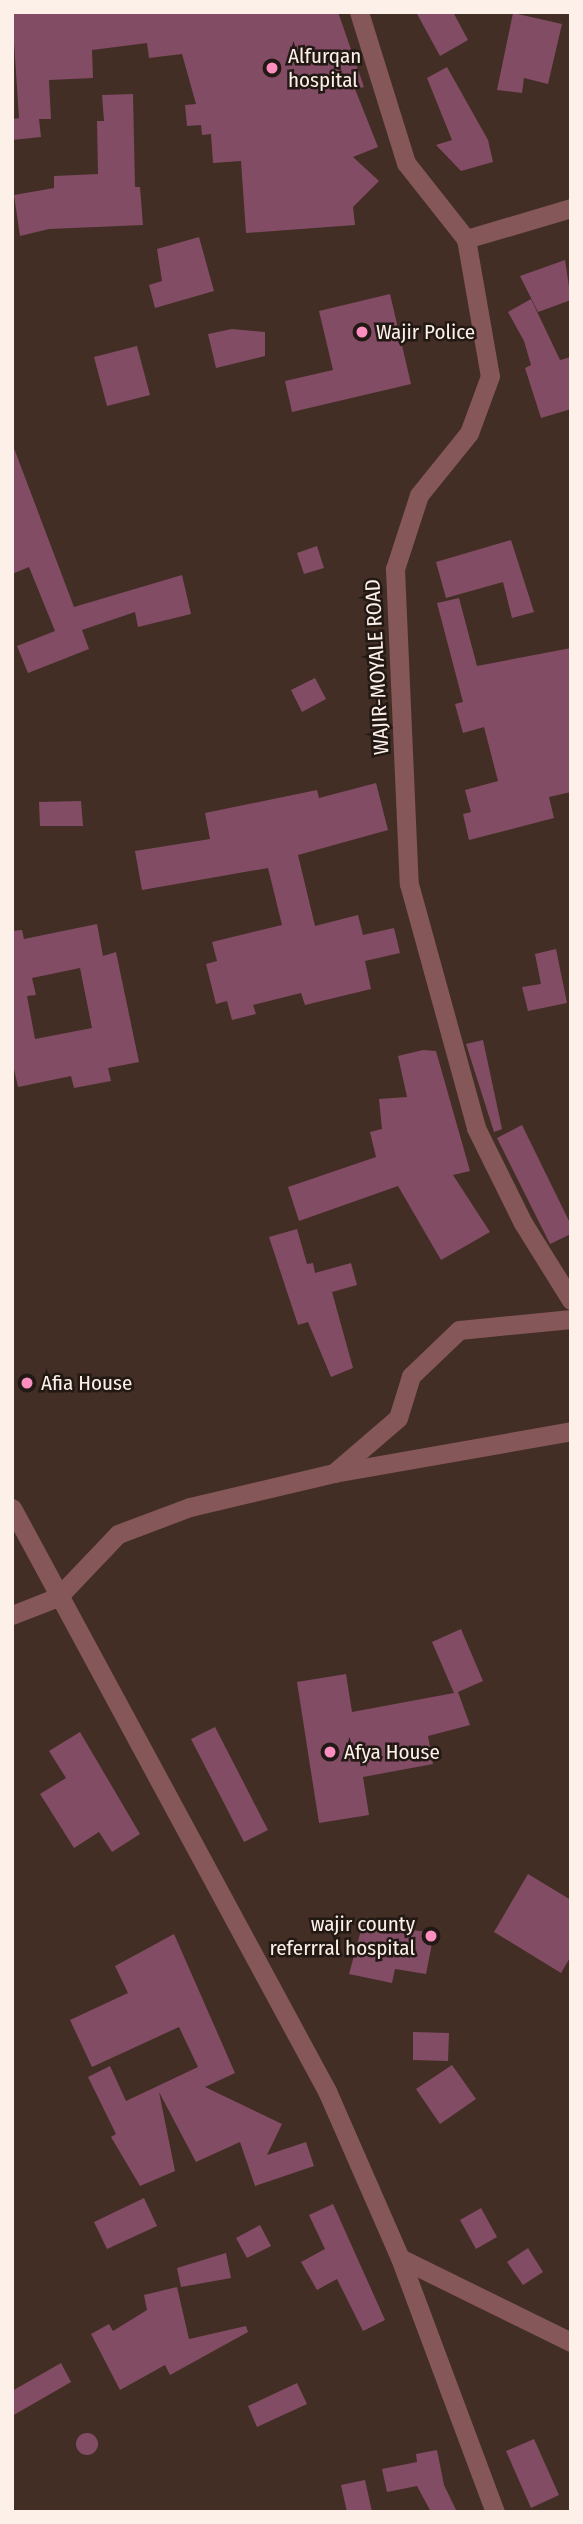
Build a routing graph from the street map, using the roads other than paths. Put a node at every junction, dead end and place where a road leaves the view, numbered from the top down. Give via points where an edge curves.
1 (359, 12) edge
2 (571, 208) edge
3 (467, 239) junction
4 (571, 1300) edge
5 (571, 1319) edge
6 (571, 1431) edge
7 (334, 1473) junction
8 (12, 1508) edge
9 (58, 1597) junction
10 (12, 1615) edge
11 (400, 2258) junction
12 (571, 2342) edge
13 (495, 2512) edge

1 - 3 street, WAJIR-MOYALE ROAD via 406,163
2 - 3 street
3 - 4 street, WAJIR-MOYALE ROAD via 490,376 469,433 419,495 395,569 409,884 475,1128 523,1223
5 - 7 street via 459,1330 411,1376 398,1418
6 - 7 street
7 - 9 street via 243,1492 118,1534
8 - 9 street
9 - 10 street
9 - 11 street via 327,2091
11 - 12 street
11 - 13 street

